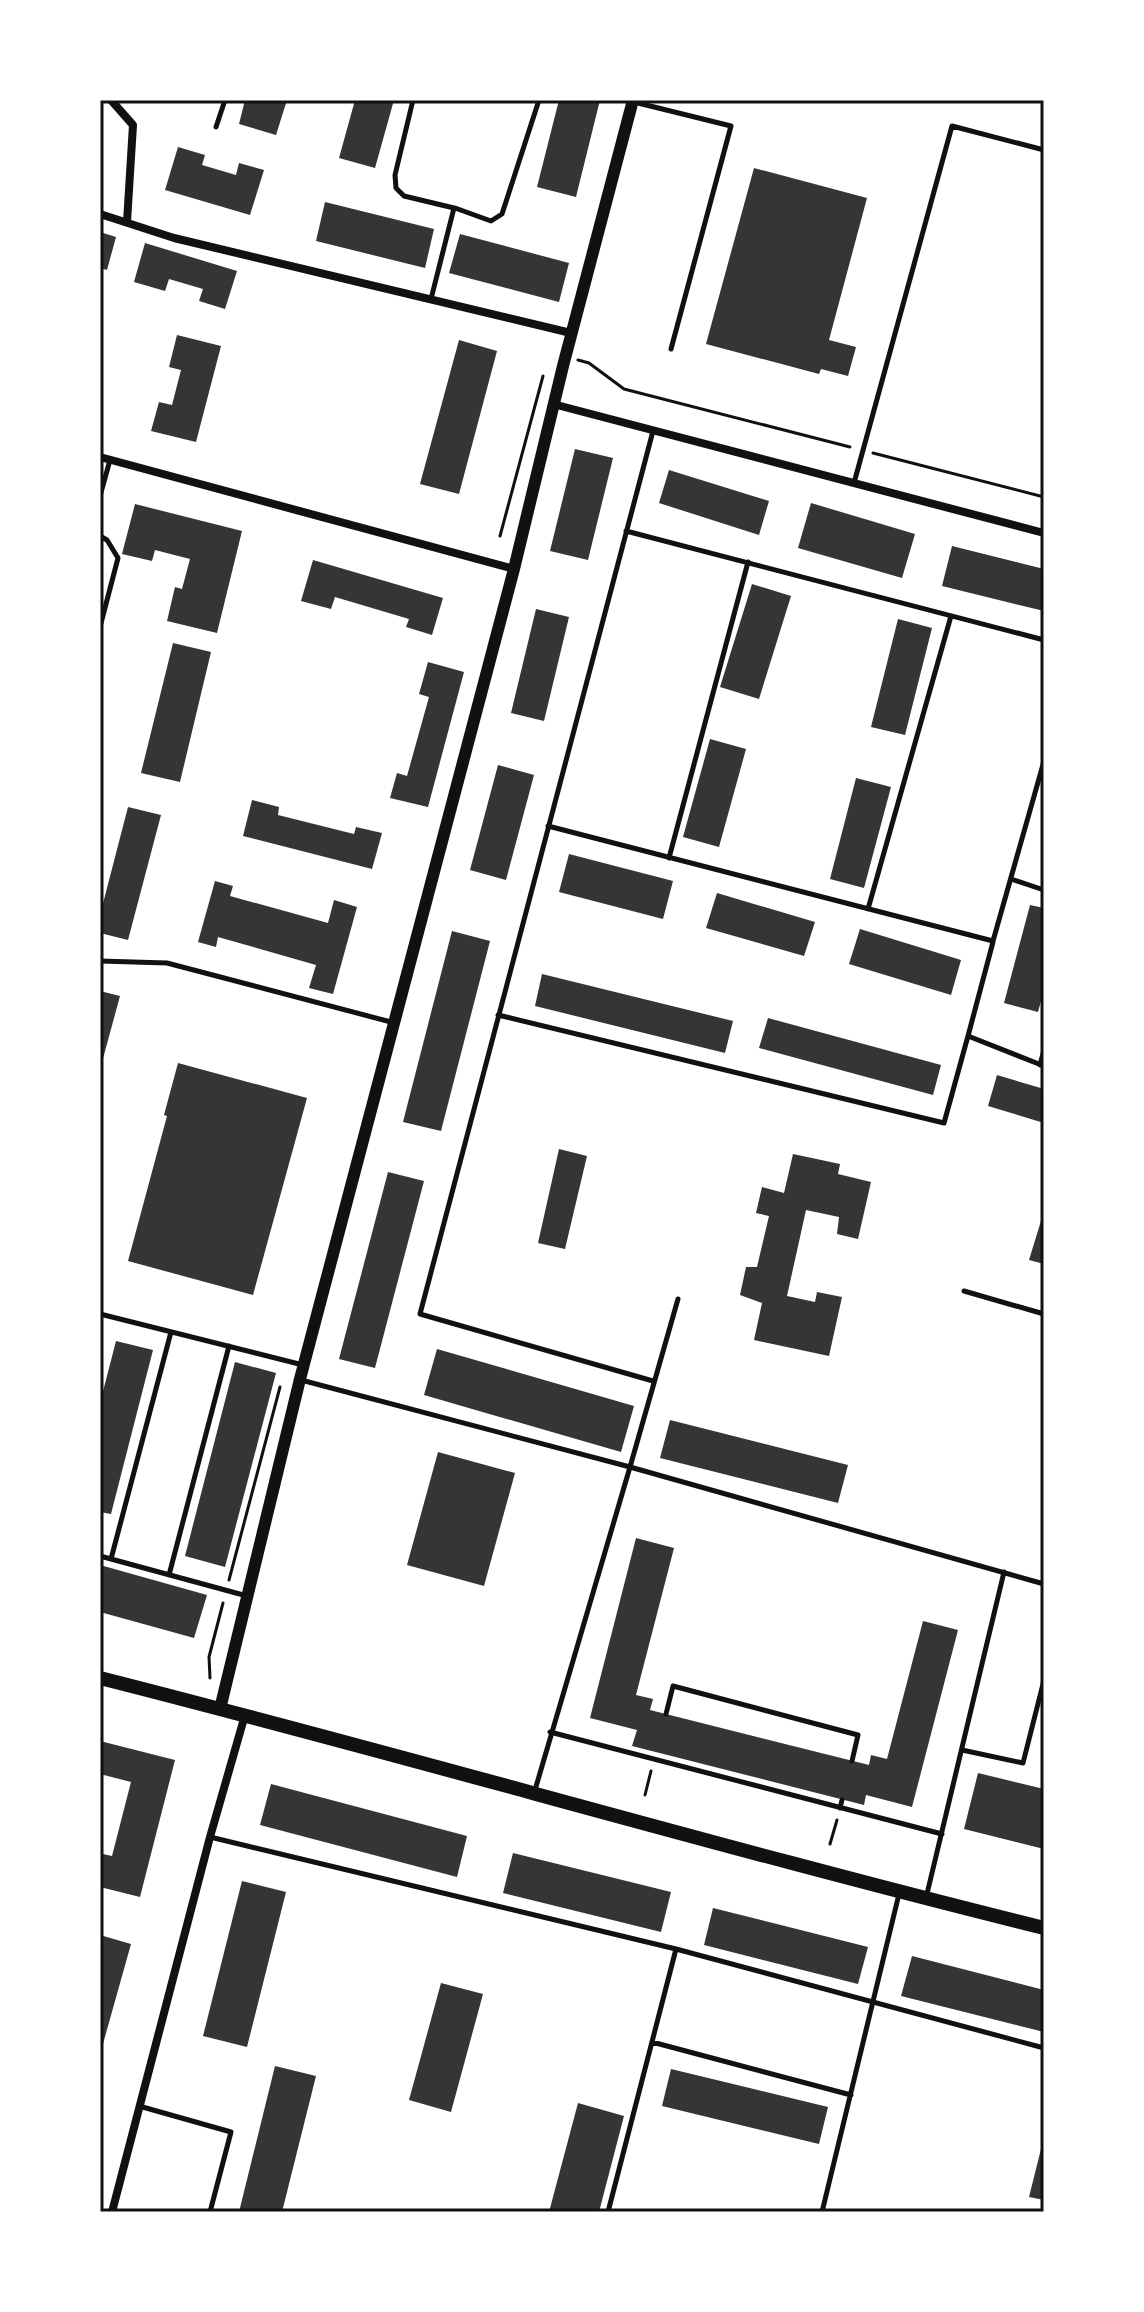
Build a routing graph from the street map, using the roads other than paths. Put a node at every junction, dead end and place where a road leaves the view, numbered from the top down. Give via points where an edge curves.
1 (111, 100) edge
2 (225, 100) edge
3 (413, 100) edge
4 (539, 100) edge
5 (633, 101) edge
6 (216, 127) dead end
7 (1044, 150) edge
8 (454, 208) junction
9 (100, 214) edge
10 (127, 222) junction
11 (431, 299) junction
12 (571, 333) junction
13 (671, 349) dead end
14 (553, 404) junction
15 (653, 430) junction
16 (105, 458) edge
17 (854, 483) junction
18 (100, 496) edge
19 (626, 531) junction
20 (1044, 533) edge
21 (100, 536) edge
22 (748, 562) junction
23 (514, 569) junction
24 (951, 616) junction
25 (100, 627) edge
26 (1044, 640) edge
27 (1044, 761) edge
28 (548, 826) junction
29 (669, 858) junction
30 (1011, 879) junction
31 (1044, 890) edge
32 (868, 909) junction
33 (993, 941) junction
34 (100, 961) edge
35 (498, 1015) junction
36 (394, 1022) junction
37 (968, 1036) junction
38 (1044, 1050) edge
39 (1042, 1066) edge
40 (964, 1291) dead end
41 (678, 1299) dead end
42 (100, 1314) edge
43 (1044, 1314) edge
44 (171, 1332) junction
45 (229, 1346) junction
46 (304, 1365) junction
47 (300, 1379) junction
48 (653, 1381) junction
49 (630, 1467) junction
50 (100, 1556) edge
51 (111, 1559) junction
52 (1004, 1572) junction
53 (169, 1575) junction
54 (1044, 1584) edge
55 (248, 1596) junction
56 (100, 1678) edge
57 (1044, 1680) edge
58 (220, 1709) junction
59 (666, 1714) dead end
60 (245, 1715) junction
61 (550, 1732) junction
62 (962, 1750) junction
63 (852, 1761) dead end
64 (534, 1792) junction
65 (842, 1800) dead end
66 (840, 1808) junction
67 (942, 1834) junction
68 (210, 1837) junction
69 (900, 1891) junction
70 (925, 1899) junction
71 (1044, 1928) edge
72 (676, 1949) junction
73 (873, 2002) junction
74 (652, 2042) junction
75 (1044, 2048) edge
76 (851, 2095) junction
77 (139, 2106) junction
78 (112, 2212) edge
79 (210, 2212) edge
80 (608, 2212) edge
81 (822, 2212) edge

1 - 10 street via 133,125
2 - 6 lane
3 - 8 lane via 396,188 404,196
4 - 8 lane via 502,214 491,221
5 - 12 street
5 - 13 lane via 731,126
7 - 17 lane via 952,126
8 - 11 lane
9 - 10 street
10 - 11 street
11 - 12 street
12 - 14 street
14 - 15 street
14 - 23 street
15 - 17 street
15 - 19 lane
16 - 18 lane
16 - 23 street
17 - 20 street
19 - 22 lane
19 - 28 lane
21 - 25 lane via 118,558
22 - 24 lane
22 - 29 lane
23 - 36 street
24 - 26 lane
24 - 32 lane
27 - 30 lane
28 - 29 lane
28 - 35 lane
29 - 32 lane
30 - 31 lane
30 - 33 lane
32 - 33 lane
33 - 37 lane
34 - 36 lane via 167,963
35 - 37 lane via 944,1123
35 - 48 lane via 420,1314
36 - 46 street
37 - 39 lane
38 - 39 lane
40 - 43 lane
41 - 48 lane
42 - 44 lane
44 - 45 lane
44 - 51 lane
45 - 46 lane
45 - 53 lane
46 - 47 street
47 - 49 lane
47 - 55 street
48 - 49 lane
49 - 52 lane
49 - 61 lane
50 - 51 lane
51 - 53 lane
52 - 54 lane
52 - 62 lane
53 - 55 lane
55 - 58 street
56 - 58 main road
57 - 62 lane via 1023,1763
58 - 60 main road
59 - 63 lane via 673,1686 858,1735
60 - 64 main road
60 - 68 street
61 - 64 lane
61 - 66 lane
62 - 67 lane
64 - 69 main road
65 - 66 lane
66 - 67 lane
67 - 70 lane
68 - 72 lane
68 - 77 street
69 - 70 main road
69 - 73 lane
70 - 71 main road
72 - 73 lane
72 - 74 lane
73 - 75 lane
73 - 76 lane
74 - 76 lane
74 - 80 lane
76 - 81 lane
77 - 78 street
77 - 79 lane via 231,2132

